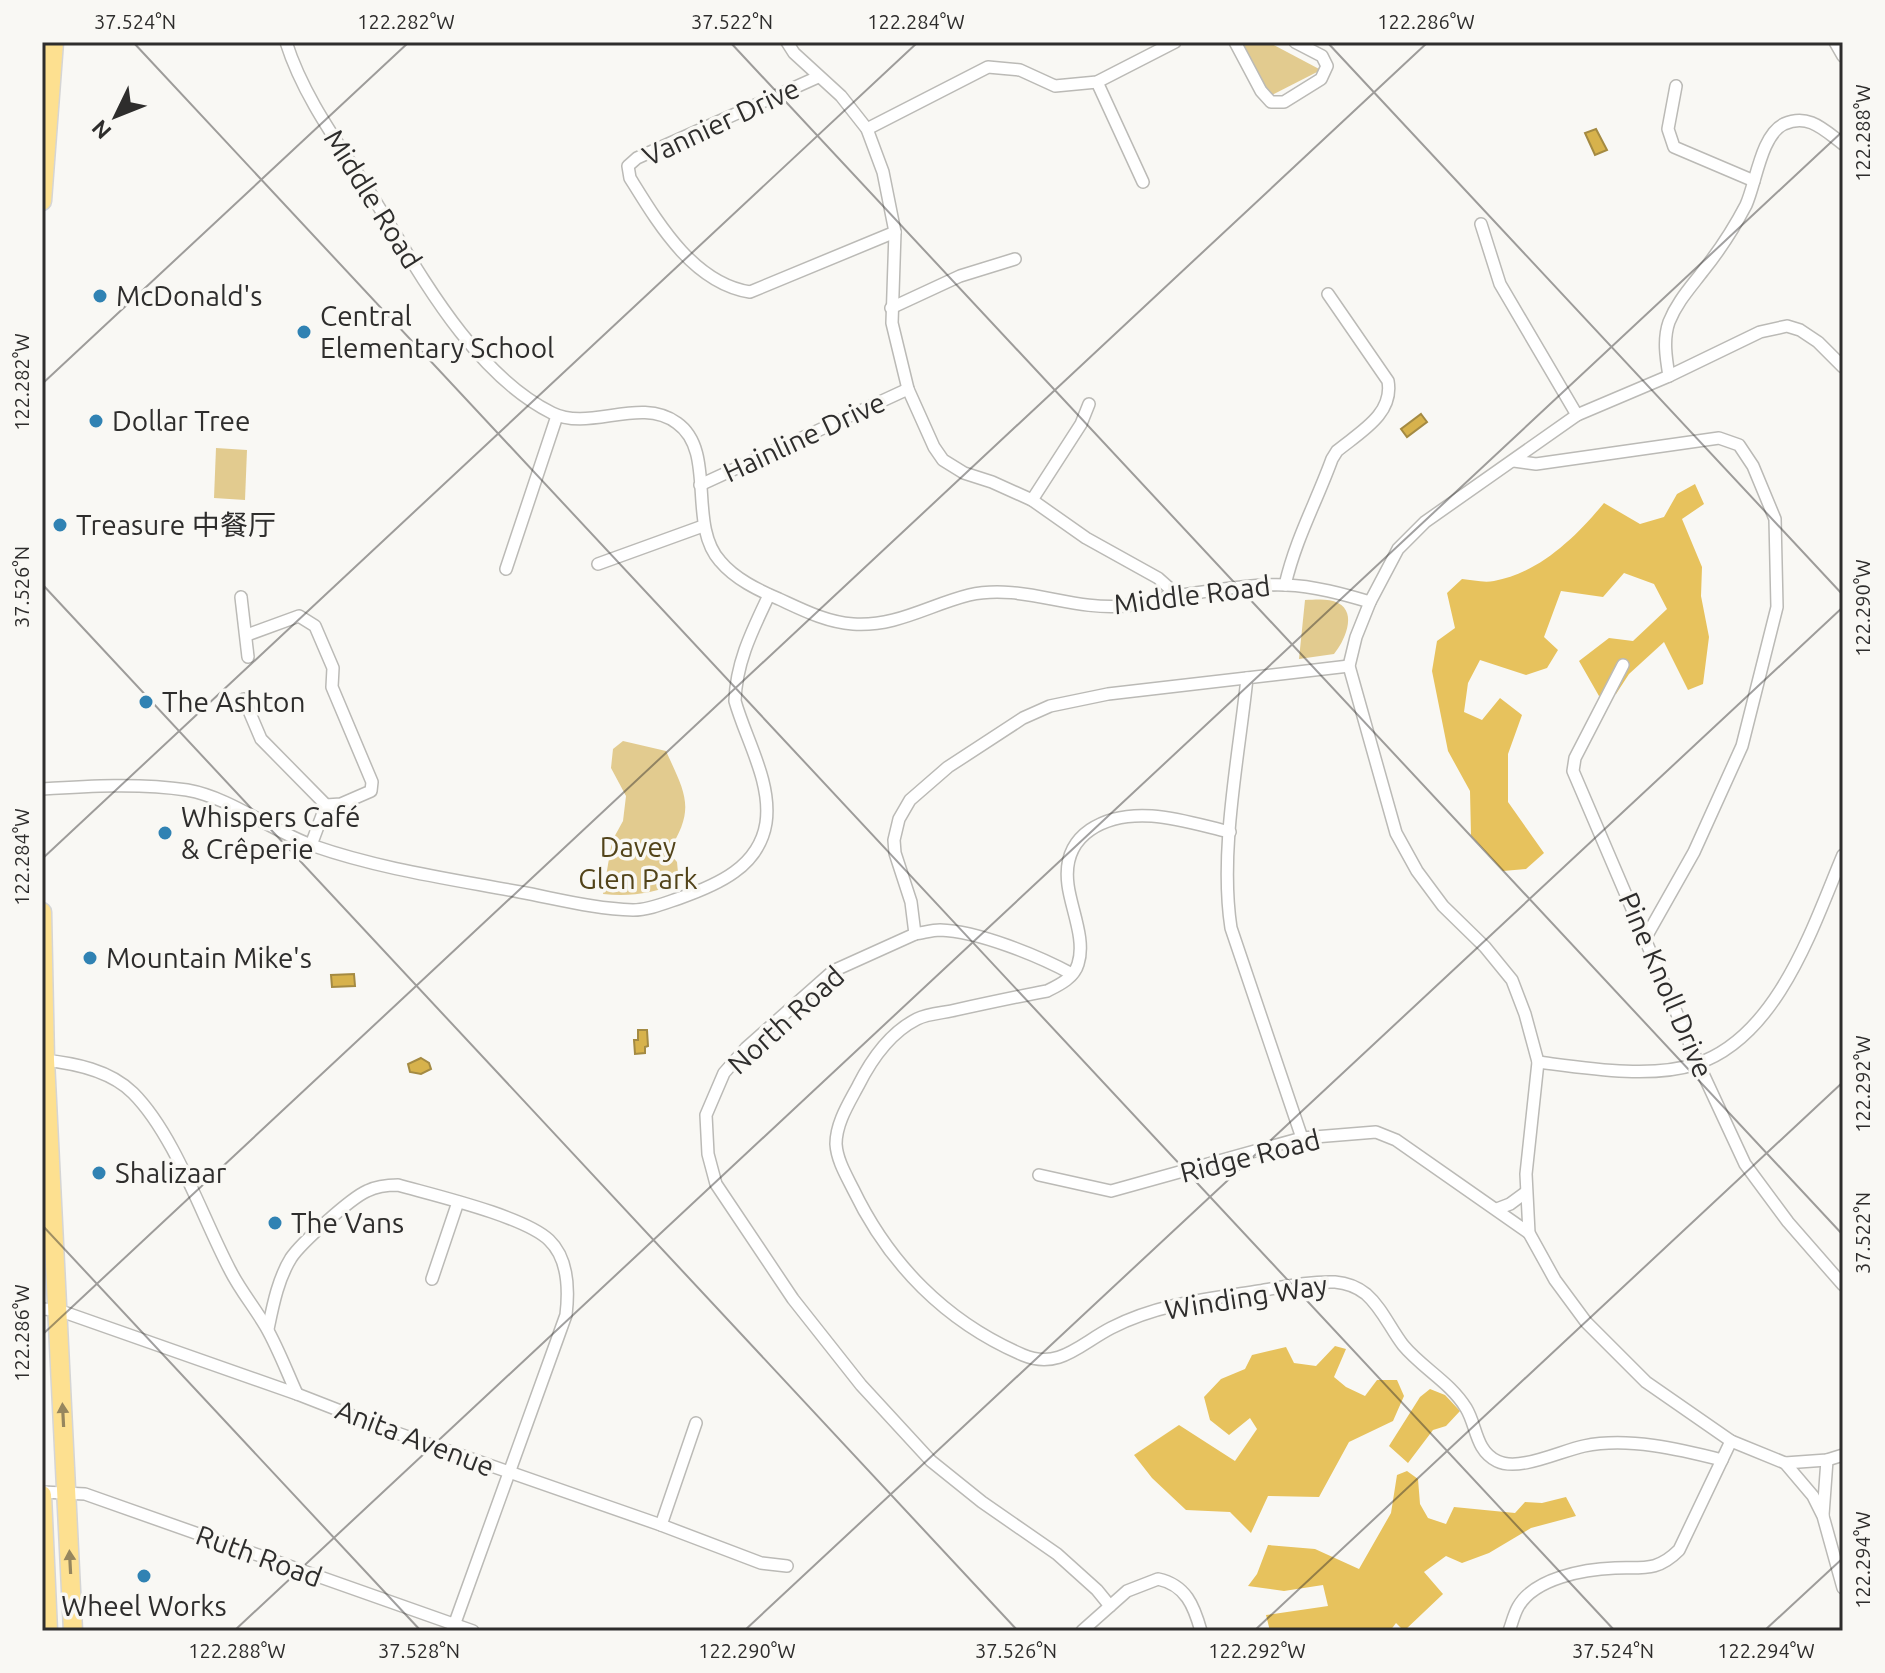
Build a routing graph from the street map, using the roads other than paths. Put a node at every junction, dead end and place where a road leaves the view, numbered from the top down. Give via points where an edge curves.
1 (54, 42) edge
2 (286, 42) edge
3 (787, 42) edge
4 (1175, 42) edge
5 (1235, 42) edge
6 (1295, 42) edge
7 (1835, 42) edge
8 (1843, 56) edge
9 (818, 77) junction
10 (1097, 82) junction
11 (1676, 86) dead end
12 (867, 129) junction
13 (1843, 144) edge
14 (1754, 181) junction
15 (1143, 182) dead end
16 (42, 201) edge
17 (1481, 224) dead end
18 (895, 232) junction
19 (1015, 259) dead end
20 (1328, 294) dead end
21 (891, 308) junction
22 (1843, 367) edge
23 (1669, 376) junction
24 (908, 389) junction
25 (1089, 404) dead end
26 (1577, 415) junction
27 (557, 416) junction
28 (1514, 461) junction
29 (700, 485) junction
30 (1032, 500) junction
31 (703, 526) junction
32 (598, 564) dead end
33 (506, 569) dead end
34 (1285, 585) junction
35 (769, 595) junction
36 (1177, 595) junction
37 (241, 597) dead end
38 (1370, 602) junction
39 (247, 635) junction
40 (248, 657) dead end
41 (1623, 665) dead end
42 (1349, 666) junction
43 (1247, 678) junction
44 (244, 699) dead end
45 (42, 789) edge
46 (326, 805) junction
47 (1230, 832) junction
48 (311, 845) junction
49 (1843, 855) edge
50 (42, 912) edge
51 (915, 934) junction
52 (1646, 937) junction
53 (1072, 974) junction
54 (43, 1060) edge
55 (1538, 1062) junction
56 (1698, 1063) junction
57 (1302, 1138) junction
58 (1039, 1175) dead end
59 (1525, 1193) junction
60 (458, 1202) junction
61 (1497, 1209) junction
62 (1529, 1233) junction
63 (432, 1279) dead end
64 (1843, 1285) edge
65 (50, 1310) edge
66 (268, 1329) junction
67 (297, 1394) junction
68 (696, 1423) dead end
69 (1731, 1441) junction
70 (1843, 1455) edge
71 (1722, 1460) junction
72 (1827, 1460) junction
73 (1785, 1463) junction
74 (510, 1474) junction
75 (67, 1492) junction
76 (42, 1494) edge
77 (1823, 1516) junction
78 (661, 1525) junction
79 (787, 1566) dead end
80 (1843, 1588) edge
81 (1110, 1606) junction
82 (1096, 1626) edge
83 (453, 1628) edge
84 (48, 1631) edge
85 (73, 1631) edge
86 (473, 1631) edge
87 (1082, 1631) edge
88 (1201, 1631) edge
89 (1509, 1631) edge

1 - 16 main road
2 - 27 street, Middle Road via 308,94 449,318 517,390
3 - 9 street
4 - 10 street
5 - 6 street via 1271,102 1284,102 1321,79 1327,66 1322,56
7 - 8 street
9 - 12 street
9 - 18 street, Vannier Drive via 637,158 628,166 630,178 669,239 734,289 750,292
10 - 12 street via 1055,86 1020,70 988,67
10 - 15 street
11 - 14 street via 1668,129 1674,147
12 - 18 street via 883,172
13 - 14 street via 1810,120 1780,126 1768,141
14 - 23 street via 1732,229 1676,306 1665,350
17 - 26 street via 1500,284
18 - 21 street
19 - 21 street via 960,276
20 - 34 street via 1388,381 1390,395 1383,412 1332,459 1303,524
21 - 24 street
22 - 23 street via 1818,342 1787,326 1760,332
23 - 26 street
24 - 29 street, Hainline Drive
24 - 30 street via 943,460
25 - 30 street
26 - 28 street
27 - 29 street, Middle Road via 642,413 677,422 695,447
27 - 33 street
28 - 38 street via 1407,538
28 - 52 street via 1536,464 1719,438 1739,445 1775,519 1777,607 1742,746 1694,852
29 - 31 street, Middle Road
30 - 36 street
31 - 32 street
31 - 35 street, Middle Road via 719,560
34 - 36 street, Middle Road
34 - 38 street, Middle Road
35 - 36 street, Middle Road via 826,619 873,624 969,595 1005,591 1091,606 1125,606
35 - 48 street via 744,648 735,685 742,727 762,778 766,825 753,853 731,876 658,906 592,907 416,873
37 - 39 street
38 - 42 street
39 - 40 street
39 - 46 street via 299,616 315,626 333,668 332,687 372,782 371,791 356,799
41 - 52 street, Pine Knoll Drive via 1573,771
42 - 43 street
42 - 55 street via 1396,833 1443,906 1512,980
43 - 47 street
43 - 51 street via 1050,706 948,767 910,800 896,829 895,853
44 - 46 street via 261,739
45 - 48 street via 188,790
46 - 48 street
47 - 53 street via 1149,816 1114,821 1075,842 1067,863 1079,945 1079,963
47 - 57 street via 1226,898 1231,928
49 - 56 street via 1807,944 1769,1009 1734,1043
50 - 54 main road
51 - 53 street via 939,930 973,936
51 - 81 street, North Road via 833,971 724,1073 706,1115 716,1184 793,1299 861,1385 931,1461 1057,1554
52 - 56 street, Pine Knoll Drive
53 - 71 street, Winding Way via 1047,991 918,1018 884,1045 843,1115 836,1142 840,1162 866,1216 890,1254 959,1321 1045,1362 1160,1307 1277,1288 1348,1283 1376,1303 1402,1344 1456,1393 1478,1440 1498,1462 1514,1465 1608,1443
54 - 65 main road
54 - 66 street via 81,1066 132,1091 149,1112 231,1272
55 - 56 street via 1639,1071
55 - 59 street
56 - 64 street, Pine Knoll Drive via 1745,1164
57 - 58 street, Ridge Road via 1111,1191
57 - 61 street, Ridge Road via 1376,1132
59 - 61 street
59 - 62 street
60 - 63 street
60 - 66 street via 398,1185 364,1192 291,1258 274,1297
60 - 74 street via 530,1226 550,1241 565,1268 566,1315
61 - 62 street, Ridge Road
62 - 69 street via 1555,1280 1624,1362
65 - 67 street, Anita Avenue
75 -> 65 main road
66 - 67 street
67 - 74 street, Anita Avenue
68 - 78 street
69 - 71 street
69 - 73 street
70 - 72 street
71 - 89 street via 1679,1550 1669,1560 1659,1566 1594,1570 1558,1579 1525,1598
72 - 73 street
72 - 77 street
73 - 77 street
74 - 78 street, Anita Avenue
74 - 83 street
75 - 76 street, Ruth Road
75 - 83 street, Ruth Road via 117,1505
85 -> 75 main road
76 - 84 main road
77 - 80 street
78 - 79 street, Anita Avenue via 761,1563
81 - 82 street
81 - 88 street via 1144,1582 1166,1581 1185,1593
82 - 87 street
83 - 86 street, Ruth Road

